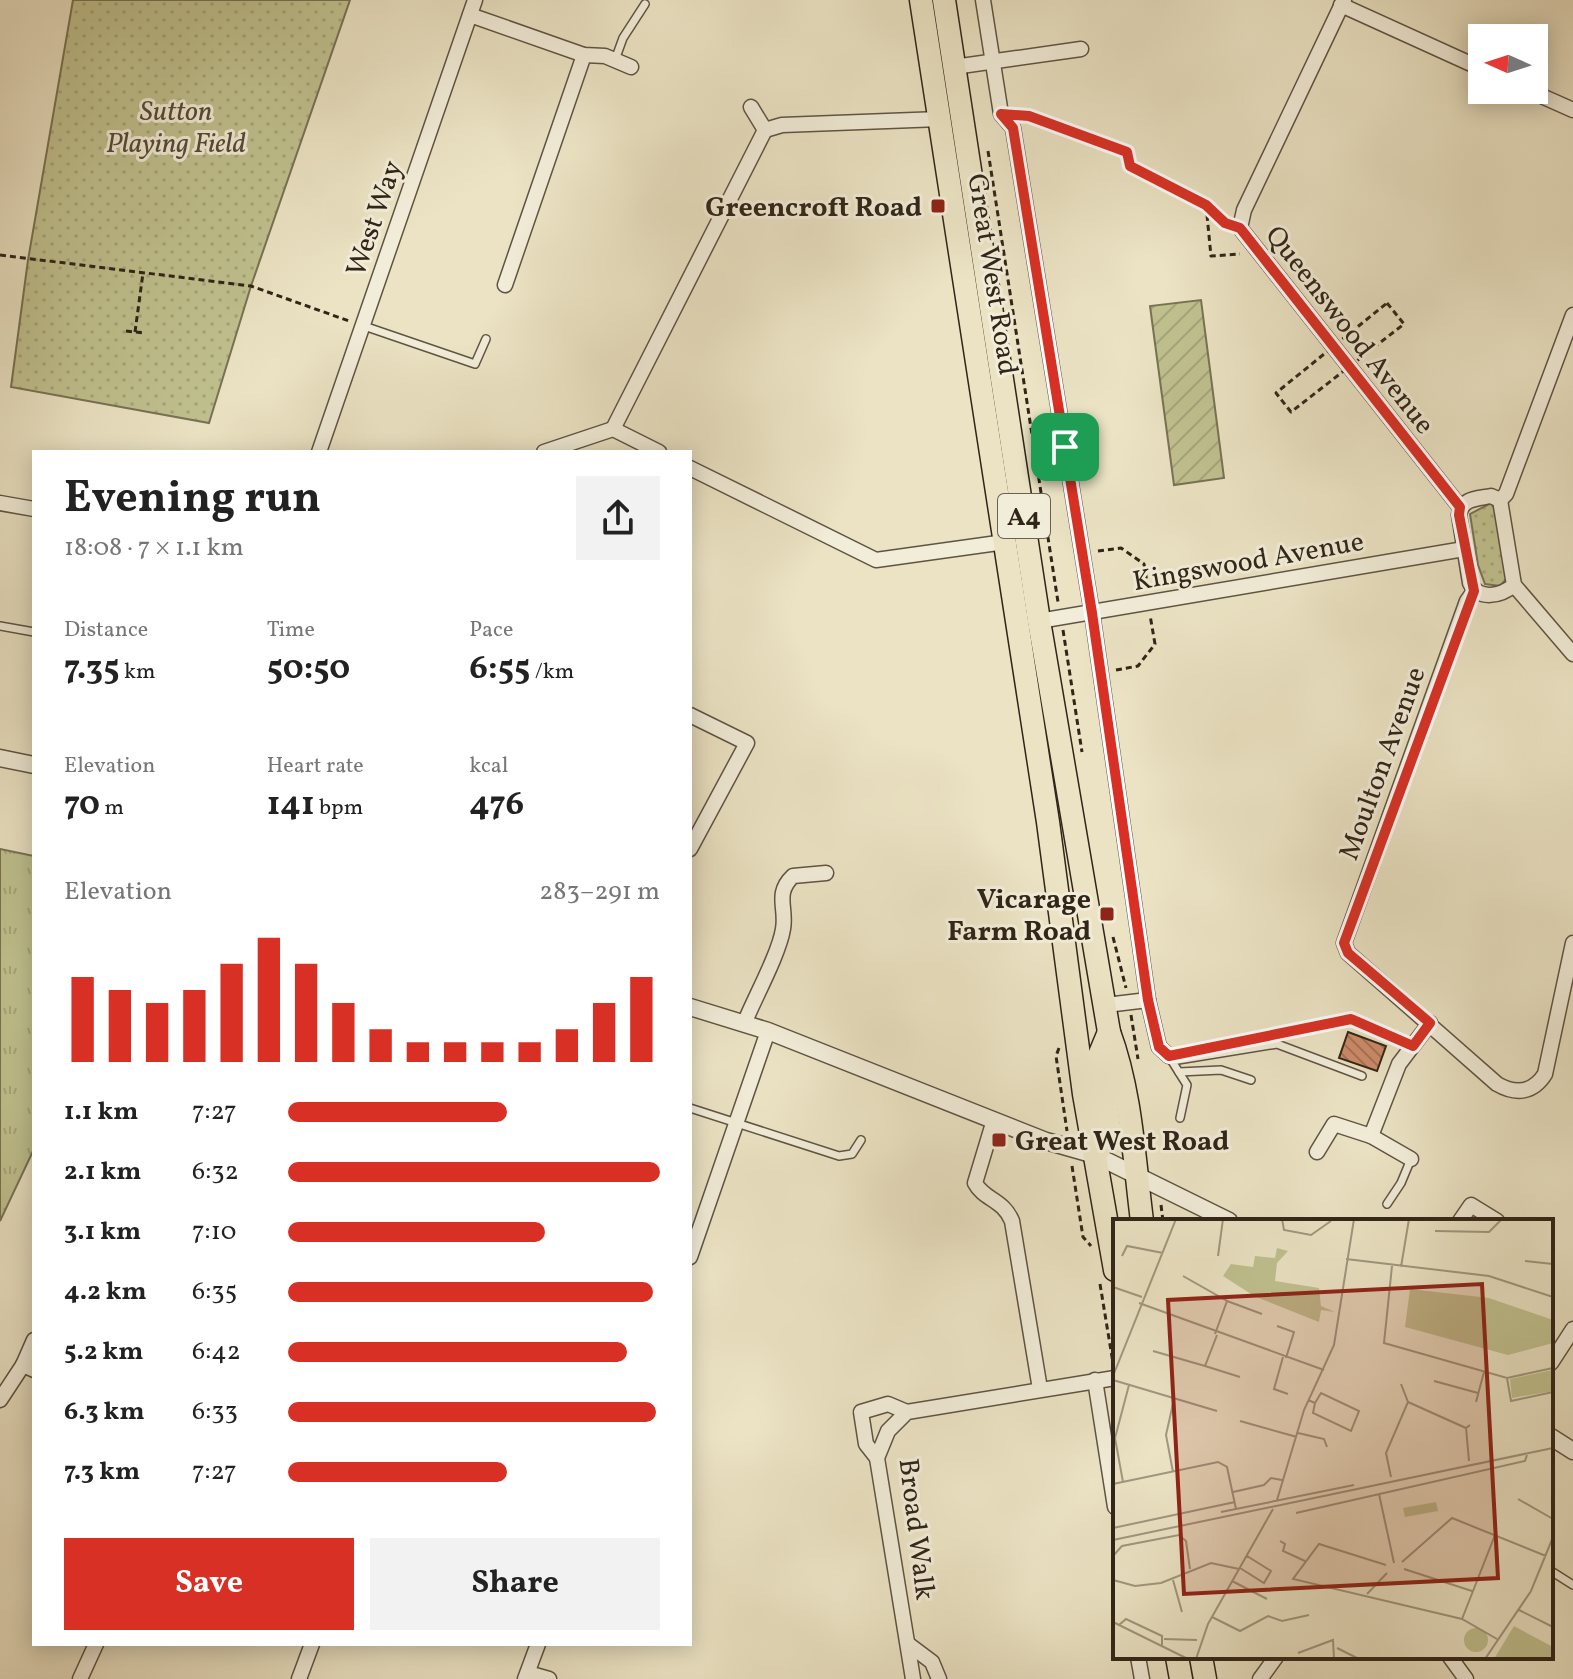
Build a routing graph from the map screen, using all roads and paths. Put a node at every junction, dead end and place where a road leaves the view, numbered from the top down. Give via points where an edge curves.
1 (475, 0) edge
2 (921, 0) edge
3 (944, 0) edge
4 (983, 0) edge
5 (1342, 2) edge
6 (645, 4) dead end
7 (470, 15) junction
8 (1081, 49) dead end
9 (584, 55) junction
10 (615, 60) junction
11 (992, 62) junction
12 (1468, 62) edge
13 (631, 67) dead end
14 (954, 67) junction
15 (1548, 99) edge
16 (751, 107) dead end
17 (1573, 110) edge
18 (1001, 114) junction
19 (940, 119) junction
20 (765, 130) junction
21 (988, 151) dead end
22 (1206, 205) junction
23 (1240, 228) junction
24 (1256, 252) junction
25 (0, 255) edge
26 (143, 273) junction
27 (505, 285) dead end
28 (1573, 315) edge
29 (364, 326) junction
30 (126, 331) dead end
31 (135, 332) junction
32 (144, 333) dead end
33 (486, 339) dead end
34 (613, 429) junction
35 (320, 450) edge
36 (550, 450) edge
37 (655, 450) edge
38 (692, 469) edge
39 (1500, 500) junction
40 (0, 503) edge
41 (1460, 507) junction
42 (32, 509) edge
43 (1005, 542) junction
44 (1464, 549) junction
45 (1083, 553) junction
46 (1514, 585) junction
47 (1474, 591) junction
48 (1149, 603) junction
49 (1059, 605) dead end
50 (1092, 613) junction
51 (1039, 621) junction
52 (0, 626) edge
53 (1063, 631) dead end
54 (32, 632) edge
55 (1573, 654) edge
56 (1101, 672) junction
57 (692, 716) edge
58 (1083, 757) dead end
59 (0, 758) edge
60 (32, 765) edge
61 (692, 845) edge
62 (826, 873) dead end
63 (1110, 926) dead end
64 (1573, 943) edge
65 (1148, 1000) junction
66 (1129, 1001) junction
67 (1106, 1005) junction
68 (692, 1008) edge
69 (1430, 1023) junction
70 (744, 1024) junction
71 (768, 1031) junction
72 (1109, 1032) junction
73 (1275, 1034) dead end
74 (1413, 1046) junction
75 (1056, 1056) dead end
76 (1170, 1059) junction
77 (1179, 1072) junction
78 (1362, 1076) dead end
79 (1251, 1080) dead end
80 (692, 1109) edge
81 (1180, 1118) dead end
82 (994, 1120) junction
83 (736, 1123) junction
84 (1067, 1129) dead end
85 (1371, 1136) junction
86 (861, 1140) dead end
87 (1317, 1152) dead end
88 (1095, 1155) junction
89 (1411, 1159) joint
90 (1072, 1163) dead end
91 (1136, 1175) junction
92 (1387, 1204) dead end
93 (1161, 1205) dead end
94 (1142, 1219) edge
95 (1163, 1219) edge
96 (1225, 1219) edge
97 (1461, 1219) edge
98 (1494, 1219) edge
99 (1095, 1250) dead end
100 (692, 1251) edge
101 (1108, 1276) edge
102 (1573, 1329) edge
103 (1553, 1360) edge
104 (1113, 1362) dead end
105 (29, 1367) edge
106 (1113, 1378) edge
107 (1095, 1380) junction
108 (1040, 1389) junction
109 (0, 1400) edge
110 (907, 1412) junction
111 (1553, 1438) edge
112 (1573, 1451) edge
113 (877, 1458) junction
114 (1113, 1494) edge
115 (1553, 1572) edge
116 (1573, 1585) edge
117 (908, 1644) junction
118 (95, 1646) edge
119 (311, 1646) edge
120 (537, 1646) edge
121 (1138, 1659) edge
122 (1177, 1659) edge
123 (1201, 1659) edge
124 (1275, 1659) edge
125 (1451, 1659) edge
126 (526, 1676) edge
127 (80, 1679) edge
128 (299, 1679) edge
129 (549, 1679) edge
130 (913, 1679) edge
131 (939, 1679) edge
132 (1142, 1679) edge
133 (1181, 1679) edge
134 (1205, 1679) edge
135 (1260, 1679) edge
136 (1466, 1679) edge

1 - 7 street, West Way
2 - 19 highway, Great West Road / A4
3 - 14 highway, Great West Road / A4
4 - 11 street
5 - 12 street
5 - 23 street, Queenswood Avenue
6 - 10 lane
7 - 9 street
7 - 29 street, West Way
8 - 11 street
9 - 10 street
9 - 27 street
10 - 13 street
11 - 14 street
11 - 18 street
14 - 51 highway, Great West Road / A4
15 - 17 street
16 - 20 street
18 - 22 path via 1029,116 1127,152 1130,166
18 - 45 street via 1013,128
19 - 20 street
19 - 43 highway, Great West Road / A4
20 - 34 street
21 - 49 path, Great West Road
22 - 23 path via 1225,223
22 - 24 path via 1211,256
23 - 24 street, Queenswood Avenue
24 - 41 street, Queenswood Avenue
25 - 26 path
26 - 29 path via 251,286
26 - 31 path
28 - 39 street
29 - 33 lane via 475,364
29 - 35 street, West Way
30 - 31 path
31 - 32 path
34 - 36 street
34 - 37 street
38 - 43 street via 876,560
39 - 41 street via 1468,500
39 - 46 street
40 - 42 street
41 - 44 street
43 - 88 highway, Great West Road / A4
44 - 47 street
44 - 48 street, Kingswood Avenue
45 - 48 path via 1121,548 1144,564
45 - 50 street
46 - 47 street via 1483,596
46 - 55 street
47 - 69 street, Moulton Avenue via 1344,943 1348,953
48 - 50 street, Kingswood Avenue
48 - 56 path via 1155,644 1138,666
50 - 51 street, Kingswood Avenue
50 - 56 street
51 - 67 highway, Great West Road / A4
52 - 54 lane
53 - 58 path
56 - 65 street
57 - 61 street via 747,743
59 - 60 street
62 - 70 street via 793,876 783,887 783,929
63 - 66 path
64 - 69 street via 1545,1074 1531,1088 1515,1092 1497,1084
65 - 66 street
65 - 76 street via 1159,1047
66 - 67 street
67 - 72 highway, Great West Road / A4
68 - 70 street
69 - 74 street
70 - 71 street
71 - 82 street
71 - 83 street
72 - 88 highway, A4 via 1099,1056 1110,1132
72 - 91 highway, Great West Road / A4
73 - 74 path via 1351,1019
74 - 85 street via 1399,1064
75 - 84 path
76 - 77 lane
76 - 78 lane via 1277,1044
77 - 79 lane via 1221,1070
77 - 81 lane via 1187,1085
80 - 83 lane
82 - 88 street
82 - 108 street via 975,1183 1003,1204 1012,1221
83 - 86 lane via 839,1156 852,1154
83 - 100 street
85 - 87 street via 1334,1124
85 - 89 street
88 - 91 street
88 - 101 highway, Great West Road / A4
89 - 92 lane
90 - 99 path via 1083,1237
91 - 94 highway, Great West Road / A4
91 - 96 street
93 - 95 path
97 - 98 street via 1471,1205
101 - 104 path
102 - 103 street
105 - 109 street
106 - 107 street
107 - 108 street
107 - 114 street
108 - 110 street
110 - 113 street, Broad Walk via 888,1431
110 - 113 street via 888,1404 861,1412 866,1444
111 - 112 street
113 - 117 street, Broad Walk
115 - 116 lane
117 - 130 street, Broad Walk
117 - 131 street via 932,1662
118 - 127 street
119 - 128 street
120 - 126 street
121 - 132 street
122 - 133 highway
123 - 134 highway
124 - 135 street
125 - 136 street
126 - 129 street

